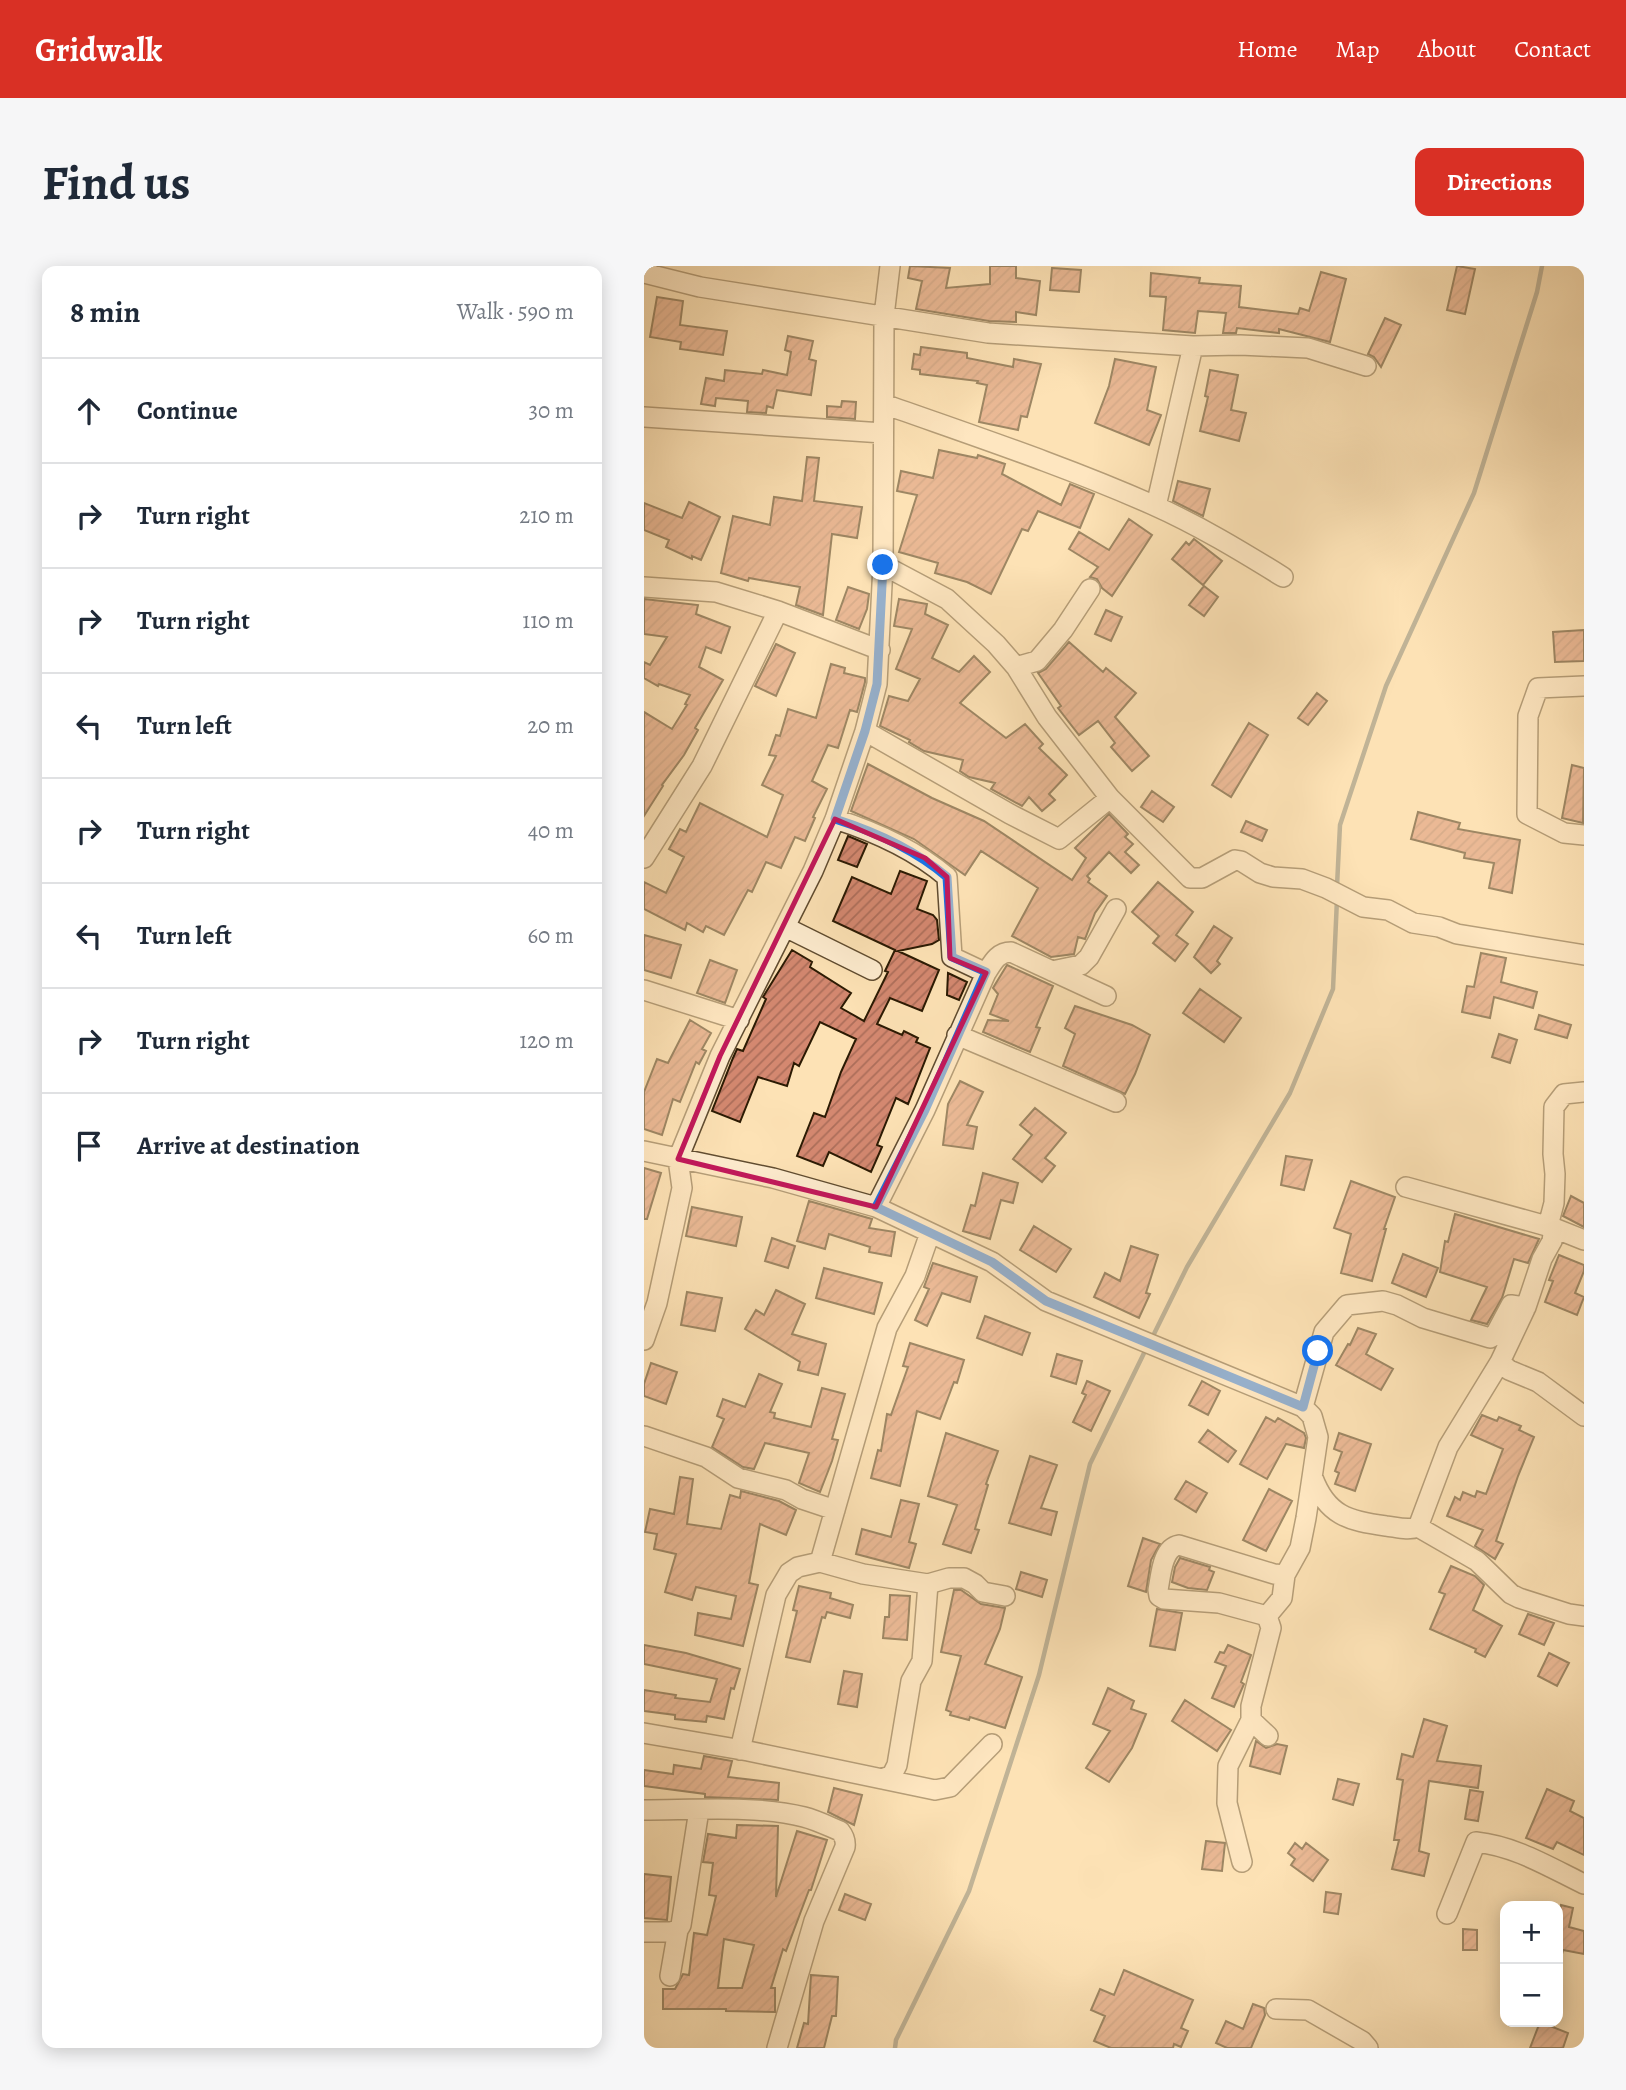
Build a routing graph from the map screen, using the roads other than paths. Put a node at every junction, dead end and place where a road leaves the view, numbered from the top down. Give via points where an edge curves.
1 (647, 266) edge
2 (890, 266) edge
3 (884, 316) junction
4 (1193, 346) junction
5 (1366, 366) dead end
6 (884, 404) junction
7 (644, 417) edge
8 (883, 433) junction
9 (1156, 506) junction
10 (883, 565) junction
11 (1283, 577) dead end
12 (644, 587) edge
13 (1090, 589) dead end
14 (778, 611) junction
15 (880, 650) junction
16 (1016, 667) junction
17 (1584, 686) edge
18 (865, 731) junction
19 (1110, 798) junction
20 (835, 819) junction
21 (1584, 835) edge
22 (644, 858) edge
23 (1116, 908) dead end
24 (785, 928) junction
25 (1584, 955) edge
26 (872, 970) dead end
27 (1052, 971) junction
28 (986, 972) junction
29 (644, 990) edge
30 (1106, 996) dead end
31 (739, 1020) junction
32 (957, 1035) junction
33 (1584, 1092) edge
34 (1116, 1102) dead end
35 (644, 1151) edge
36 (678, 1159) junction
37 (1406, 1187) dead end
38 (876, 1207) junction
39 (1551, 1227) junction
40 (930, 1233) junction
41 (1584, 1240) edge
42 (1526, 1307) junction
43 (644, 1340) edge
44 (1500, 1362) junction
45 (1303, 1407) junction
46 (1584, 1416) edge
47 (644, 1436) edge
48 (1312, 1478) junction
49 (835, 1510) junction
50 (1418, 1527) junction
51 (820, 1562) junction
52 (1285, 1575) junction
53 (928, 1584) junction
54 (1005, 1596) dead end
55 (1267, 1616) junction
56 (1584, 1616) edge
57 (1251, 1720) junction
58 (644, 1733) edge
59 (1268, 1736) dead end
60 (992, 1744) dead end
61 (740, 1750) junction
62 (882, 1779) junction
63 (644, 1810) edge
64 (699, 1810) junction
65 (1242, 1862) dead end
66 (1584, 1884) edge
67 (1447, 1914) dead end
68 (678, 1930) junction
69 (644, 1932) edge
70 (670, 1976) dead end
71 (1276, 2009) dead end
72 (778, 2048) edge
73 (1368, 2048) edge

1 - 3 street via 644,273 700,287
2 - 3 street
3 - 4 street via 989,333
3 - 6 street
4 - 5 street via 1308,348
4 - 9 street
6 - 8 street
6 - 9 street
7 - 8 street
8 - 10 street
9 - 11 street
10 - 15 street
10 - 16 street via 947,599
12 - 14 street via 716,592
13 - 16 street via 1037,661
14 - 15 street
14 - 22 street via 702,766
15 - 18 street
16 - 19 street via 1047,717
17 - 21 street via 1538,688 1528,716 1526,753 1527,814 1564,833
18 - 19 street via 1059,839
18 - 20 street
19 - 25 street via 1190,877 1202,878 1241,861 1260,873 1302,879 1363,907 1388,910 1413,923
20 - 24 street
20 - 28 street via 867,829 925,858 947,877 952,957
23 - 27 street via 1081,965
24 - 26 street
24 - 31 street
27 - 28 street via 1004,952
27 - 30 street
28 - 32 street
29 - 31 street
31 - 36 street
32 - 34 street
32 - 38 street
33 - 39 street via 1564,1094 1554,1107
35 - 36 street
36 - 38 street via 773,1178
36 - 43 street via 680,1199
37 - 39 street
38 - 40 street
39 - 41 street
39 - 42 street via 1552,1241
40 - 45 street via 992,1262 1046,1301
40 - 49 street via 915,1276 887,1328
42 - 44 street
42 - 45 street via 1511,1305 1490,1338 1383,1301 1347,1305 1324,1332
44 - 46 street via 1538,1382
44 - 50 street via 1448,1447
45 - 48 street via 1312,1416 1318,1437
47 - 49 street via 706,1457 738,1478 786,1490
48 - 50 street via 1320,1497 1346,1517
48 - 52 street via 1300,1548
49 - 51 street
50 - 56 street via 1477,1561 1511,1594
51 - 53 street
51 - 61 street via 789,1573 776,1595
52 - 55 street via 1282,1598
52 - 55 street via 1179,1545 1167,1551 1159,1596 1219,1602
53 - 54 street via 964,1578 983,1592
53 - 62 street via 922,1661 911,1681 897,1765 892,1775
55 - 57 street via 1271,1628
57 - 59 street
57 - 65 street via 1228,1766 1227,1803
58 - 61 street
60 - 62 street via 950,1787
61 - 62 street
63 - 64 street
64 - 68 street
64 - 72 street via 806,1818 840,1831 846,1841 814,1921
66 - 67 street via 1498,1844 1476,1842
68 - 69 street
68 - 70 street
71 - 73 street via 1308,2010

